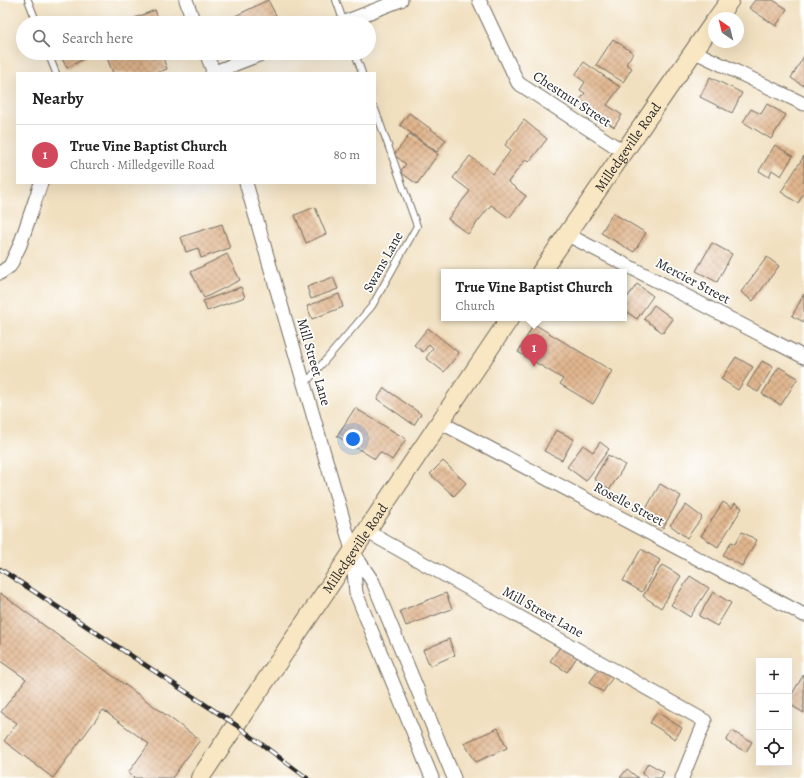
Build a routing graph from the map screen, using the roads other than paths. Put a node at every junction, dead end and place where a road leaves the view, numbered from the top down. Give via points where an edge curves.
1 (28, 0) edge
2 (186, 0) edge
3 (336, 0) edge
4 (402, 0) edge
5 (479, 0) edge
6 (730, 0) edge
7 (721, 12) edge
8 (34, 16) edge
9 (192, 16) edge
10 (341, 16) edge
11 (361, 16) edge
12 (708, 30) edge
13 (693, 51) junction
14 (51, 60) edge
15 (208, 60) edge
16 (246, 60) edge
17 (357, 60) edge
18 (56, 72) edge
19 (213, 72) edge
20 (216, 72) edge
21 (362, 72) edge
22 (804, 104) edge
23 (376, 112) edge
24 (624, 152) junction
25 (41, 184) edge
26 (246, 184) edge
27 (566, 234) junction
28 (543, 269) edge
29 (0, 273) edge
30 (508, 321) edge
31 (804, 358) edge
32 (304, 385) junction
33 (440, 422) junction
34 (366, 531) junction
35 (352, 550) junction
36 (804, 615) edge
37 (200, 778) edge
38 (432, 778) edge
39 (454, 778) edge
40 (682, 778) edge

1 - 8 lane
2 - 9 street
3 - 10 lane
4 - 11 street
5 - 24 street, Chestnut Street via 518,83
6 - 7 main road
12 - 13 main road, Milledgeville Road
13 - 22 street
13 - 24 main road, Milledgeville Road
14 - 18 lane
15 - 19 street
16 - 20 street
17 - 21 lane
23 - 32 lane, Swans Lane via 417,226 372,306
24 - 27 main road, Milledgeville Road
25 - 29 street via 20,245 10,266
26 - 32 street, Mill Street Lane
27 - 28 main road, Milledgeville Road
27 - 31 street, Mercier Street
30 - 33 main road, Milledgeville Road
32 - 35 street, Mill Street Lane
33 - 34 main road, Milledgeville Road
33 - 36 street, Roselle Street
34 - 35 main road, Milledgeville Road
34 - 40 street, Mill Street Lane via 705,721
35 - 37 main road, Milledgeville Road
35 - 38 street, Mill Street Lane via 356,593
35 - 39 street, Mill Street Lane via 373,582

